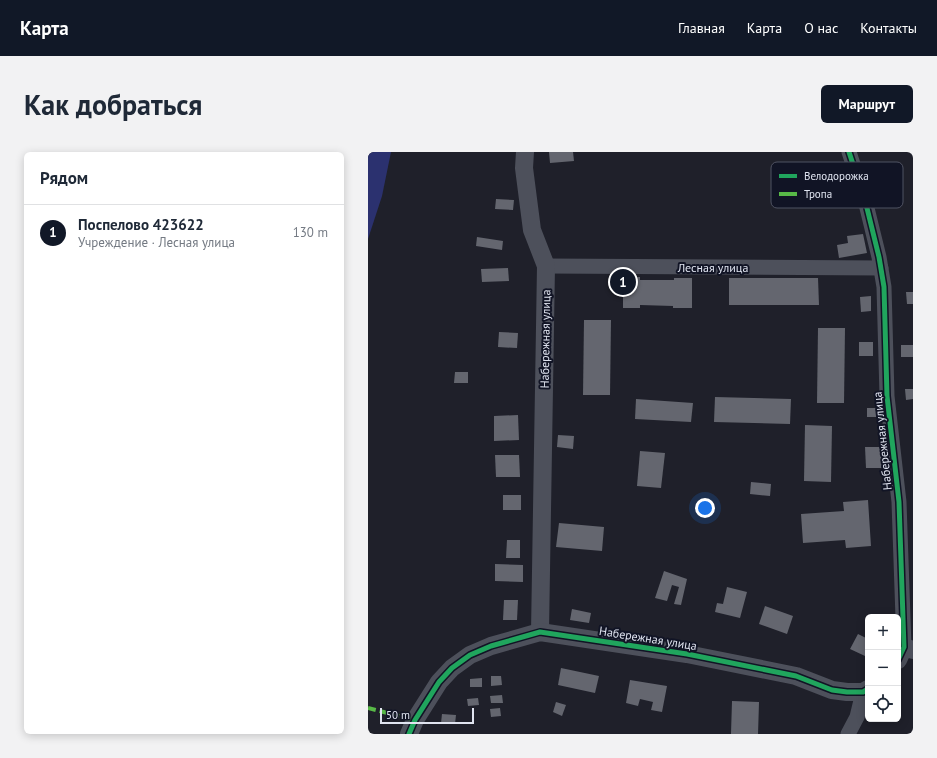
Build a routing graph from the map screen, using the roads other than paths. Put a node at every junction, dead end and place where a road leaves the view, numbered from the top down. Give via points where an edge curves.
1 (525, 152) edge
2 (849, 152) edge
3 (852, 162) edge
4 (867, 208) edge
5 (546, 266) junction
6 (881, 268) junction
7 (540, 632) junction
8 (905, 652) edge
9 (865, 690) edge
10 (865, 693) edge
11 (409, 734) edge
12 (848, 734) edge

1 - 5 street, Набережная улица via 524,168 532,230
2 - 3 street, Набережная улица
4 - 6 street, Набережная улица
5 - 6 street, Лесная улица
5 - 7 street, Набережная улица
6 - 8 street, Набережная улица via 884,287 887,396 898,502
7 - 9 street, Набережная улица via 687,654 796,676 832,690
7 - 11 street via 491,646 470,655 452,668 439,682
10 - 12 street, Набережная улица

